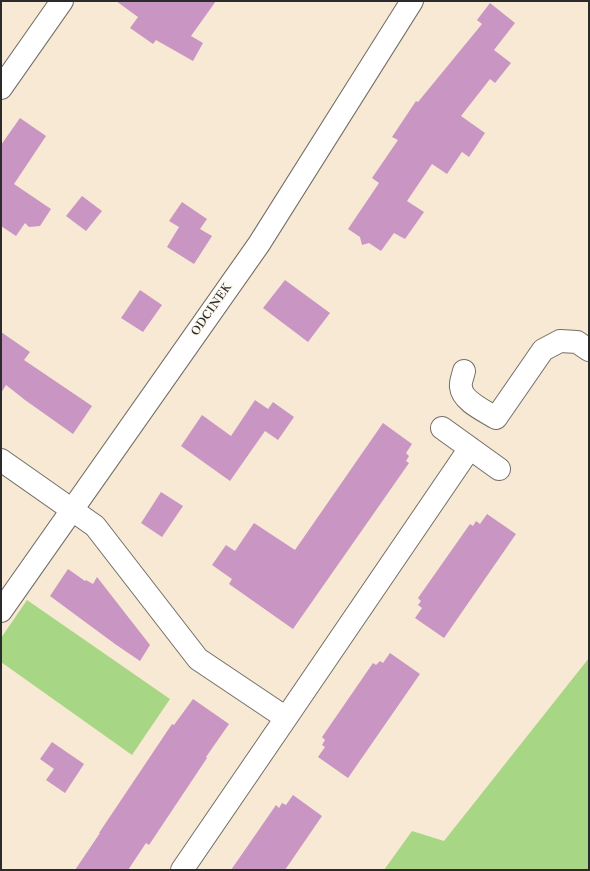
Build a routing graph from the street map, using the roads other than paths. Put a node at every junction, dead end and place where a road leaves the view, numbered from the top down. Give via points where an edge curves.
1 (62, 1) edge
2 (412, 1) edge
3 (1, 88) edge
4 (589, 350) edge
5 (464, 371) dead end
6 (442, 428) dead end
7 (470, 448) junction
8 (1, 460) edge
9 (499, 469) dead end
10 (71, 510) junction
11 (1, 611) edge
12 (286, 718) junction
13 (182, 870) edge

1 - 3 street
2 - 10 street, ODCINEK via 259,244
4 - 5 street via 577,342 560,341 543,350 496,418 467,400 460,386
6 - 7 street
7 - 9 street
7 - 12 street
8 - 10 street
10 - 11 street, ODCINEK
10 - 12 street via 95,526 198,659
12 - 13 street

